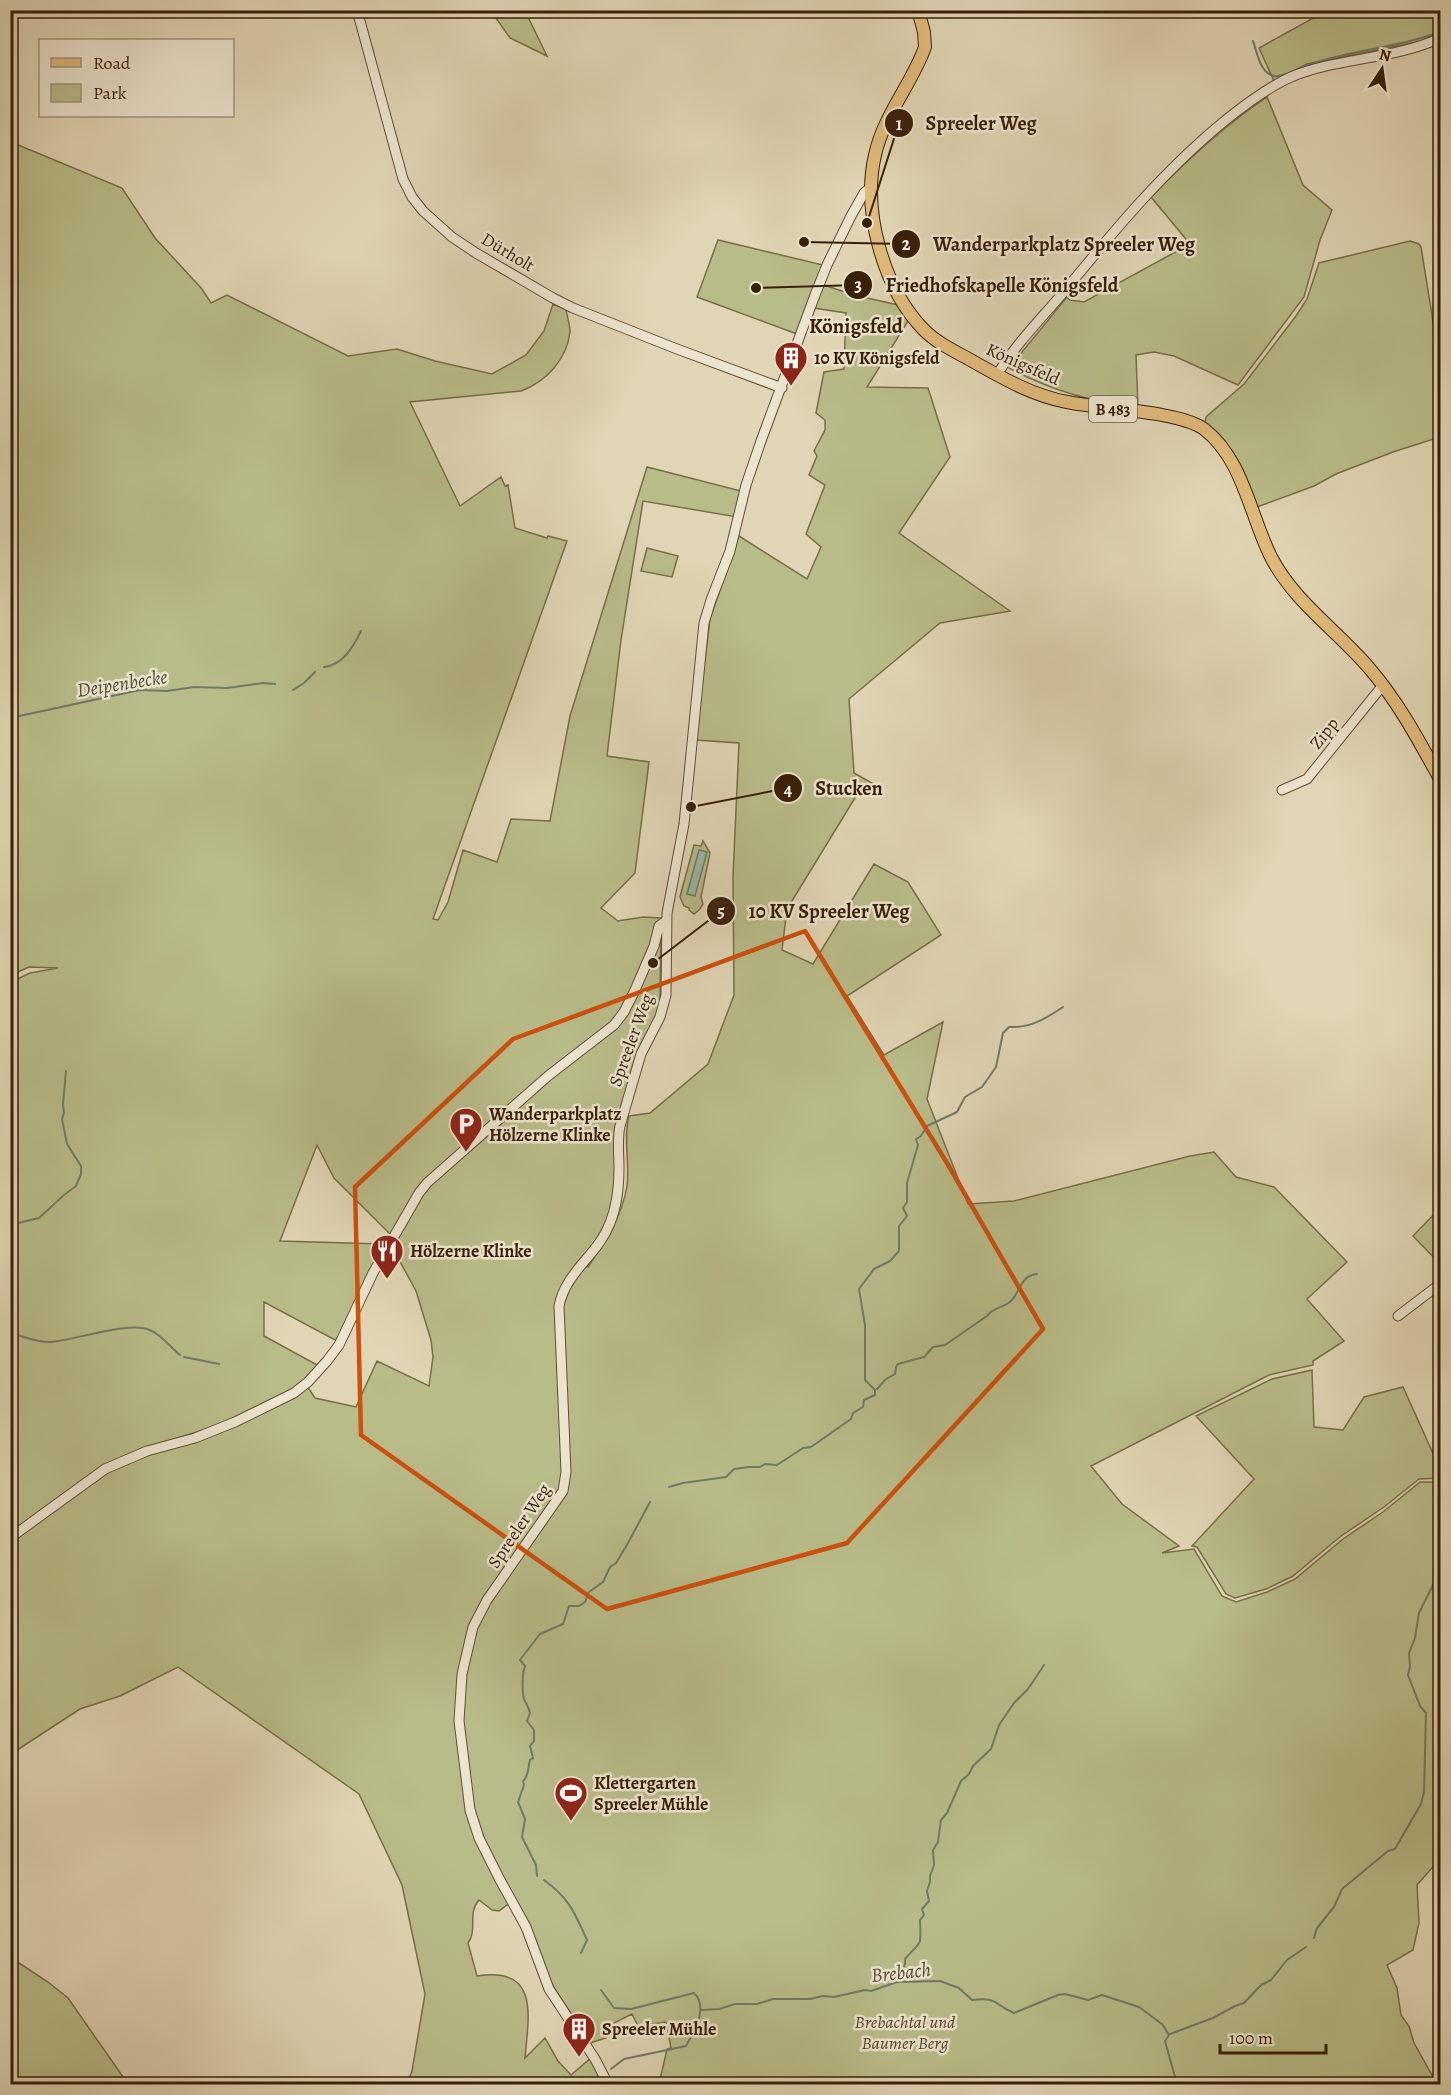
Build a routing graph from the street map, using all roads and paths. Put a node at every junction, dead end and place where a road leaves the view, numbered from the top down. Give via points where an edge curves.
1 (357, 10) edge
2 (918, 10) edge
3 (1440, 38) edge
4 (870, 187) junction
5 (997, 375) junction
6 (782, 388) junction
7 (1383, 685) junction
8 (1440, 779) edge
9 (1282, 790) dead end
10 (666, 921) junction
11 (1440, 1284) edge
12 (1398, 1316) dead end
13 (10, 1538) edge
14 (608, 2085) edge

1 - 6 street, Dürholt via 398,164 412,197 436,223 476,253 573,308
2 - 4 main road, B 483 via 925,44 881,133
3 - 5 street via 1408,50 1323,66 1293,76 1240,109 1196,145 1143,199
4 - 5 main road, Königsfeld / B 483 via 876,237 904,304 937,341
4 - 6 street, Spreeler Weg via 826,265
5 - 7 main road, Königsfeld / B 483 via 1065,402 1178,418 1205,430 1240,479 1272,559 1299,597
6 - 10 street, Spreeler Weg via 753,465 730,551 704,623 683,830
7 - 8 main road, B 483
7 - 9 street, Zipp via 1307,779
10 - 13 street via 659,926 635,990 614,1024 548,1076 422,1188 373,1273 339,1345 308,1382 235,1422 110,1466
10 - 14 street, Spreeler Weg via 664,1006 643,1049 623,1116 613,1215 600,1242 566,1284 559,1306 565,1486 487,1600 465,1657 459,1696 470,1810 479,1838 526,1927 549,1989
11 - 12 street

